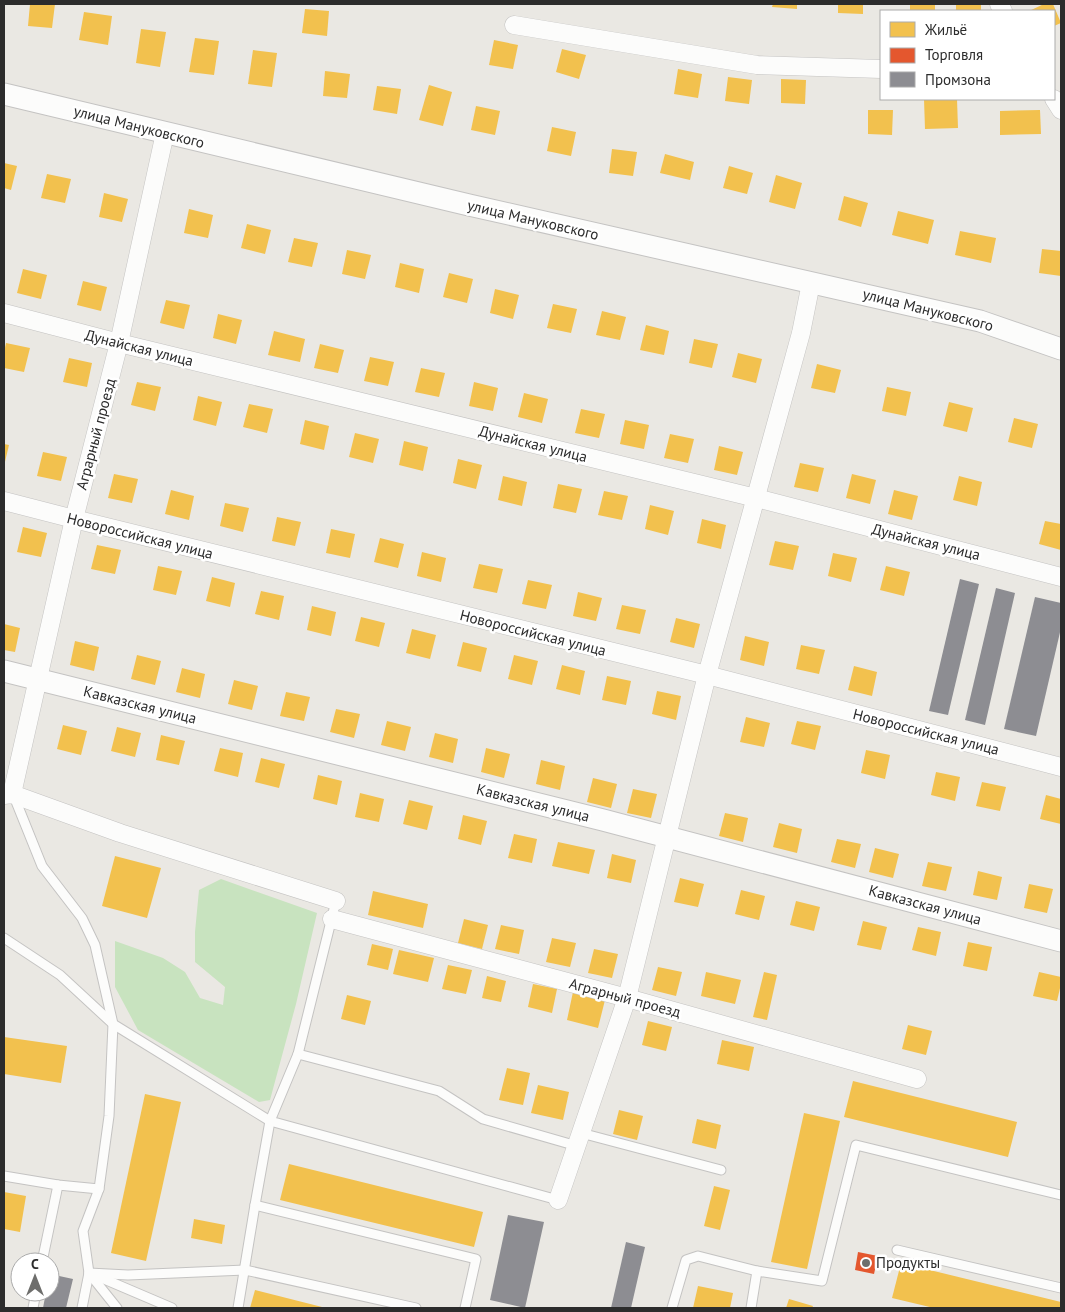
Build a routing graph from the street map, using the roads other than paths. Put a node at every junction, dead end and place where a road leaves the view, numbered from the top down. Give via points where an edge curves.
1 (514, 25) dead end
2 (880, 69) edge
3 (4, 94) edge
4 (165, 134) junction
5 (811, 283) junction
6 (4, 313) edge
7 (119, 343) junction
8 (1061, 350) edge
9 (756, 498) junction
10 (4, 501) edge
11 (74, 520) junction
12 (1061, 577) edge
13 (4, 670) edge
14 (707, 675) junction
15 (39, 679) junction
16 (1061, 767) edge
17 (8, 794) edge
18 (668, 837) junction
19 (336, 901) joint
20 (332, 920) junction
21 (4, 938) edge
22 (1061, 940) edge
23 (627, 998) junction
24 (113, 1024) junction
25 (298, 1054) junction
26 (917, 1079) dead end
27 (270, 1121) junction
28 (579, 1139) junction
29 (721, 1170) dead end
30 (4, 1176) edge
31 (58, 1185) junction
32 (99, 1189) junction
33 (1061, 1195) edge
34 (558, 1200) joint
35 (255, 1205) junction
36 (897, 1250) dead end
37 (44, 1252) edge
38 (244, 1270) junction
39 (757, 1271) junction
40 (89, 1273) junction
41 (1061, 1288) edge
42 (82, 1308) edge
43 (117, 1308) edge
44 (172, 1308) edge
45 (238, 1308) edge
46 (416, 1308) edge
47 (465, 1308) edge
48 (672, 1308) edge
49 (751, 1308) edge

1 - 2 street via 757,65
3 - 4 street, улица Мануковского
4 - 5 street, улица Мануковского
4 - 7 street, Аграрный проезд
5 - 8 street, улица Мануковского via 980,321
5 - 9 street
6 - 7 street, Дунайская улица
7 - 9 street, Дунайская улица
7 - 11 street, Аграрный проезд
9 - 12 street, Дунайская улица
9 - 14 street
10 - 11 street, Новороссийская улица
11 - 14 street, Новороссийская улица
11 - 15 street, Аграрный проезд
13 - 15 street, Кавказская улица
14 - 16 street, Новороссийская улица
14 - 18 street
15 - 17 street, Аграрный проезд
15 - 18 street, Кавказская улица
17 - 19 street
17 - 24 lane via 42,866 82,918 95,945
18 - 22 street, Кавказская улица
18 - 23 street
19 - 20 lane
20 - 23 street, Аграрный проезд
20 - 25 lane
21 - 24 lane via 60,975
23 - 26 street, Аграрный проезд
23 - 28 street
24 - 27 lane
24 - 32 lane via 110,1116
25 - 27 lane
25 - 28 lane via 438,1091 482,1119
27 - 34 lane
27 - 35 lane
28 - 29 lane
28 - 34 street
30 - 31 lane
31 - 32 lane
31 - 37 lane
32 - 40 lane via 83,1231
33 - 39 lane via 856,1145 822,1281
35 - 38 lane
35 - 47 lane via 476,1259
36 - 41 lane
38 - 40 lane via 128,1275
38 - 45 lane
38 - 46 lane
39 - 48 lane via 698,1256 686,1260
39 - 49 lane
40 - 42 lane
40 - 43 lane
40 - 44 lane

